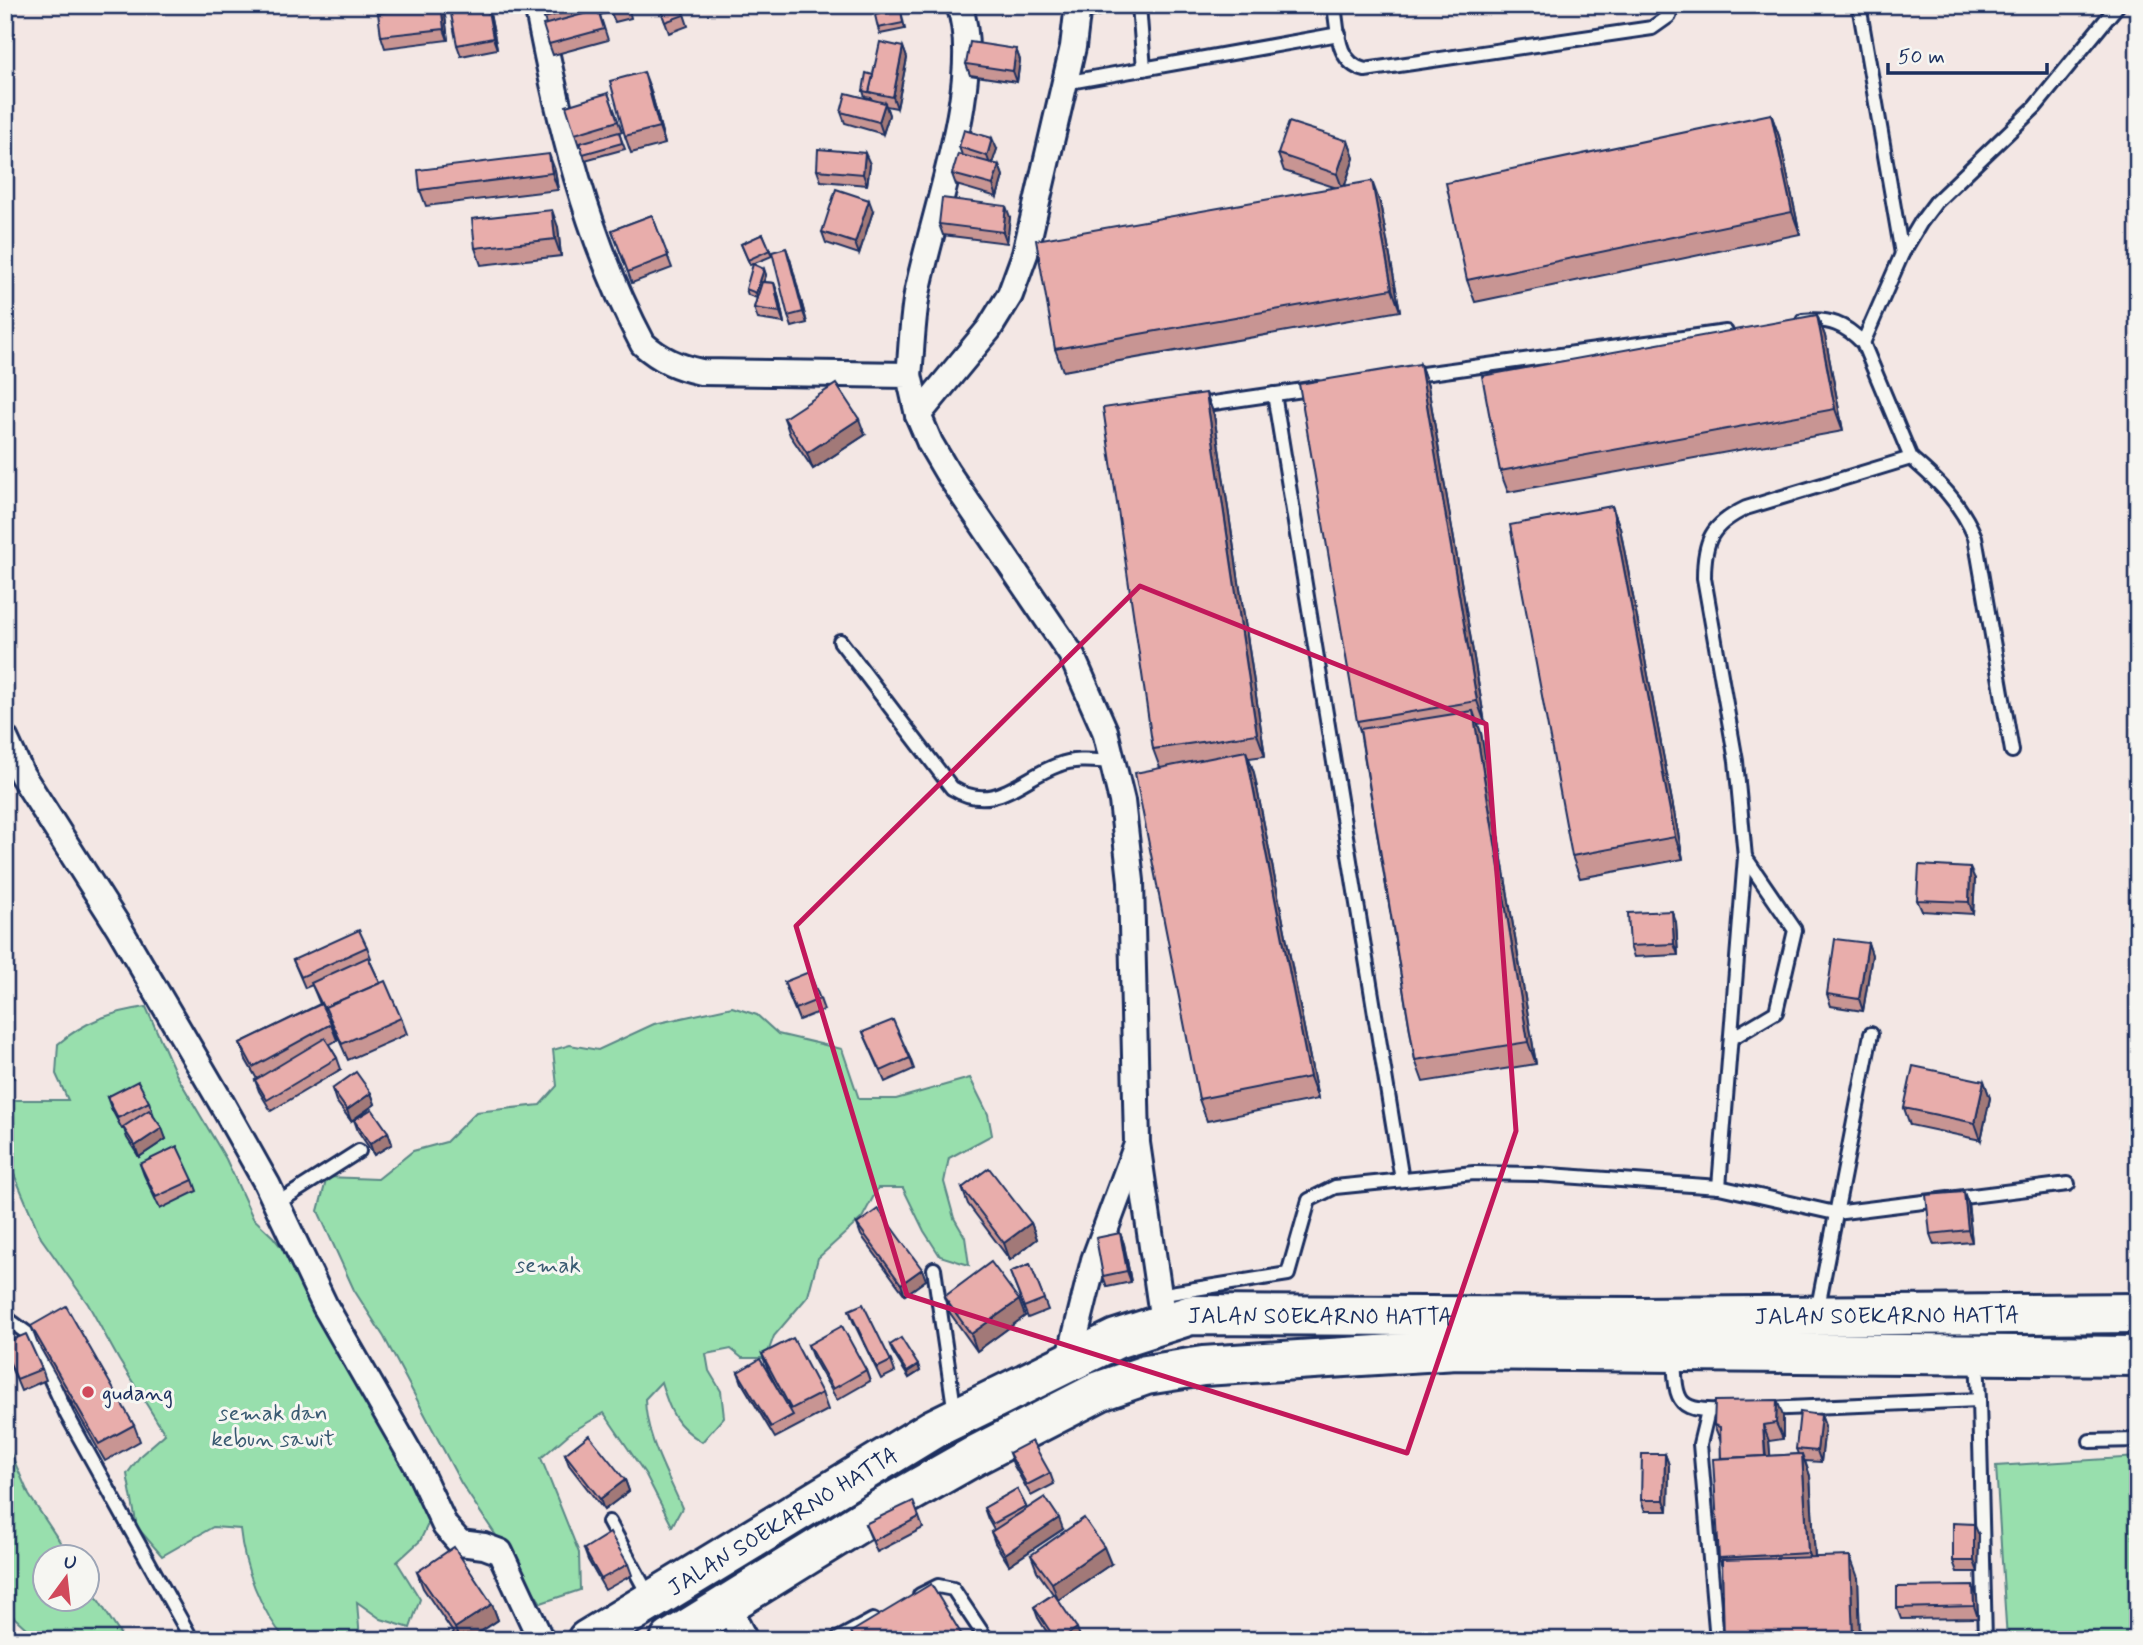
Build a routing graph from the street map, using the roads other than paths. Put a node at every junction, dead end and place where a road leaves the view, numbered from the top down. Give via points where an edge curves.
1 (537, 5) edge
2 (959, 5) edge
3 (1108, 5) edge
4 (1139, 5) edge
5 (1334, 5) edge
6 (1672, 5) edge
7 (1859, 5) edge
8 (2118, 5) edge
9 (1078, 9) edge
10 (1339, 34) junction
11 (1144, 69) junction
12 (1064, 83) junction
13 (1902, 254) junction
14 (1790, 323) edge
15 (1735, 331) edge
16 (1863, 343) junction
17 (909, 375) junction
18 (1396, 377) edge
19 (1329, 387) edge
20 (1275, 394) junction
21 (1178, 408) edge
22 (918, 415) junction
23 (1911, 458) junction
24 (840, 641) dead end
25 (5, 738) edge
26 (2012, 751) dead end
27 (1113, 762) junction
28 (1745, 857) junction
29 (1871, 1034) dead end
30 (1732, 1038) junction
31 (1137, 1143) junction
32 (359, 1151) dead end
33 (1402, 1180) junction
34 (2068, 1184) dead end
35 (1719, 1187) junction
36 (276, 1204) junction
37 (1835, 1213) junction
38 (934, 1269) dead end
39 (1161, 1309) junction
40 (2138, 1313) edge
41 (1816, 1316) junction
42 (5, 1317) edge
43 (1674, 1354) junction
44 (2138, 1356) edge
45 (1977, 1357) junction
46 (1069, 1361) junction
47 (1979, 1400) junction
48 (1708, 1411) junction
49 (956, 1418) junction
50 (2138, 1440) edge
51 (2090, 1441) dead end
52 (609, 1522) dead end
53 (650, 1598) junction
54 (909, 1601) edge
55 (726, 1603) junction
56 (884, 1614) edge
57 (192, 1640) edge
58 (541, 1640) edge
59 (587, 1640) edge
60 (670, 1640) edge
61 (745, 1640) edge
62 (836, 1640) edge
63 (987, 1640) edge
64 (1717, 1640) edge
65 (1986, 1640) edge

1 - 17 street via 554,91 589,220 643,344 658,358 701,372
2 - 17 street via 967,44 965,79 917,292
3 - 9 lane
4 - 11 lane
5 - 10 lane
6 - 10 lane via 1669,16 1652,29 1365,71 1347,63
7 - 13 lane
8 - 13 lane via 2035,107 1936,202
9 - 12 street
10 - 11 lane
11 - 12 lane
12 - 22 street via 1025,254 1010,295
13 - 16 lane
14 - 16 lane via 1836,322
15 - 18 lane
16 - 23 lane
17 - 22 street
19 - 20 lane
20 - 21 lane
20 - 33 lane
22 - 27 street via 947,472 1070,654 1105,731
23 - 26 lane via 1948,490 1975,537
23 - 28 lane via 1746,508 1724,519 1710,536 1704,578 1736,761
24 - 27 lane via 952,788 964,795 991,797 1072,761
25 - 36 street via 22,775 155,988
27 - 31 street via 1131,881
28 - 30 lane
28 - 30 lane via 1787,914 1795,936 1776,1012
29 - 37 lane
30 - 35 lane
31 - 39 street
31 - 46 street via 1094,1260
32 - 36 lane
33 - 35 lane via 1474,1173 1536,1174
33 - 39 lane via 1335,1187 1309,1200 1288,1274
34 - 37 lane
35 - 37 lane
36 - 58 street via 325,1306 418,1466 445,1526 460,1543 500,1552
37 - 41 lane
38 - 49 lane
39 - 41 highway, JALAN SOEKARNO HATTA via 1191,1315
39 - 46 highway, JALAN SOEKARNO HATTA
40 - 41 highway, JALAN SOEKARNO HATTA
42 - 57 lane via 31,1336 67,1415
43 - 45 highway, JALAN SOEKARNO HATTA
43 - 48 lane via 1678,1399
43 - 55 highway, JALAN SOEKARNO HATTA via 1457,1350 1203,1366 1146,1376 1100,1391 976,1455
44 - 45 highway, JALAN SOEKARNO HATTA
45 - 47 lane
46 - 49 highway, JALAN SOEKARNO HATTA
47 - 48 lane
47 - 65 lane
48 - 64 lane via 1700,1444
49 - 53 highway, JALAN SOEKARNO HATTA
50 - 51 lane
52 - 53 lane
53 - 59 highway, JALAN SOEKARNO HATTA
54 - 63 lane via 938,1586 953,1589
55 - 60 highway, JALAN SOEKARNO HATTA
55 - 61 street
56 - 62 lane

